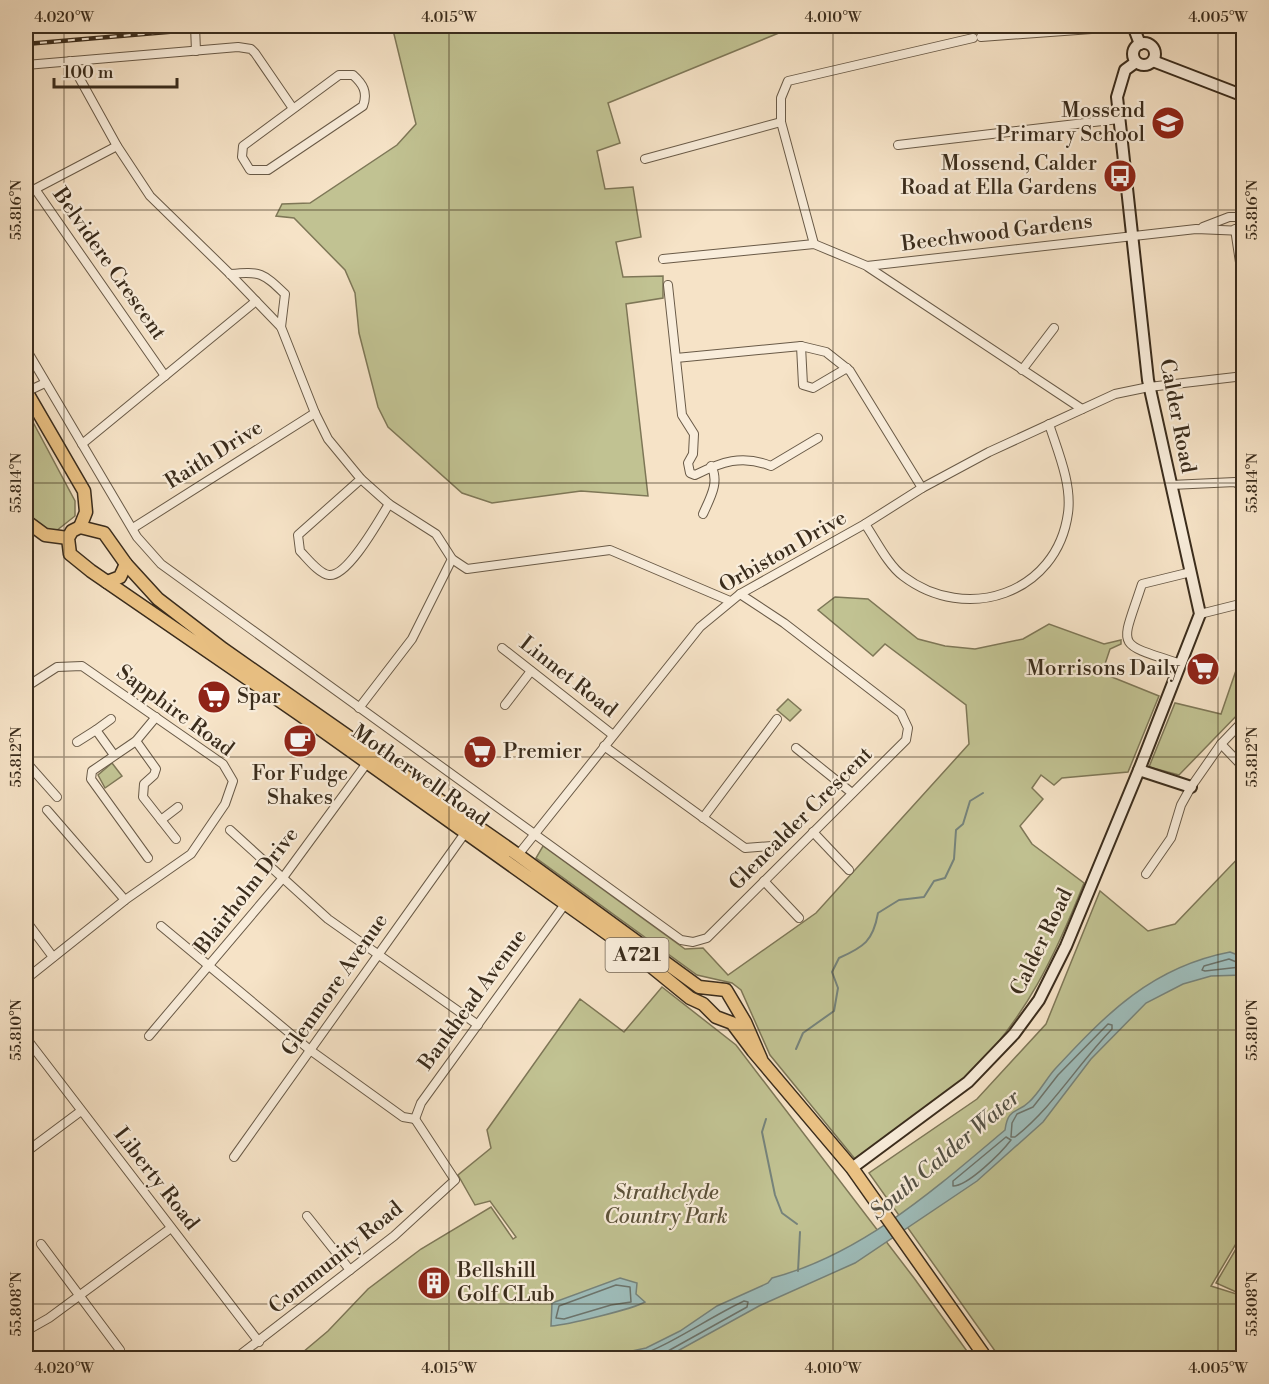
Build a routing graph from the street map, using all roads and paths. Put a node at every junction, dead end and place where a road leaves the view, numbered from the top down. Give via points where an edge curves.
1 (195, 26) edge
2 (1133, 26) edge
3 (1140, 44) junction
4 (196, 51) junction
5 (70, 61) junction
6 (1153, 61) junction
7 (1136, 62) junction
8 (26, 65) edge
9 (1244, 96) edge
10 (292, 108) junction
11 (1119, 119) junction
12 (781, 122) junction
13 (898, 145) dead end
14 (117, 146) junction
15 (645, 159) dead end
16 (1244, 217) edge
17 (1196, 229) junction
18 (1239, 230) edge
19 (1131, 236) junction
20 (814, 244) junction
21 (663, 259) dead end
22 (867, 266) junction
23 (230, 274) junction
24 (668, 285) dead end
25 (1244, 289) edge
26 (256, 301) junction
27 (281, 327) junction
28 (1054, 328) dead end
29 (801, 345) junction
30 (26, 350) edge
31 (676, 358) junction
32 (846, 368) junction
33 (1022, 370) junction
34 (165, 376) junction
35 (1244, 376) edge
36 (45, 382) junction
37 (1149, 387) junction
38 (26, 392) edge
39 (1082, 409) junction
40 (315, 412) junction
41 (1049, 424) junction
42 (818, 438) dead end
43 (82, 444) junction
44 (711, 466) junction
45 (361, 479) junction
46 (1171, 485) junction
47 (922, 488) junction
48 (1244, 488) edge
49 (389, 504) junction
50 (704, 514) dead end
51 (26, 521) edge
52 (865, 525) junction
53 (81, 527) junction
54 (133, 528) junction
55 (68, 538) junction
56 (452, 559) junction
57 (126, 564) junction
58 (1191, 572) junction
59 (107, 582) junction
60 (740, 594) junction
61 (730, 601) junction
62 (1244, 603) edge
63 (1200, 614) junction
64 (502, 648) dead end
65 (1181, 664) junction
66 (531, 671) junction
67 (26, 687) edge
68 (505, 705) dead end
69 (359, 708) junction
70 (156, 717) junction
71 (111, 719) dead end
72 (777, 719) dead end
73 (1244, 720) edge
74 (96, 730) junction
75 (613, 735) junction
76 (136, 741) junction
77 (76, 742) dead end
78 (1221, 744) junction
79 (604, 746) junction
80 (796, 748) dead end
81 (114, 755) junction
82 (26, 762) edge
83 (367, 763) junction
84 (1244, 768) edge
85 (1139, 770) junction
86 (1191, 787) junction
87 (852, 793) junction
88 (57, 797) dead end
89 (178, 807) dead end
90 (47, 810) dead end
91 (703, 818) junction
92 (161, 820) junction
93 (230, 830) dead end
94 (813, 832) junction
95 (465, 833) junction
96 (533, 835) junction
97 (176, 839) dead end
98 (772, 846) dead end
99 (518, 855) junction
100 (148, 858) dead end
101 (849, 870) dead end
102 (1146, 874) dead end
103 (282, 879) junction
104 (764, 881) junction
105 (125, 900) junction
106 (565, 904) junction
107 (800, 918) dead end
108 (26, 921) edge
109 (162, 926) dead end
110 (377, 956) junction
111 (53, 957) junction
112 (210, 967) junction
113 (26, 979) edge
114 (715, 990) junction
115 (734, 1003) junction
116 (706, 1007) junction
117 (722, 1018) junction
118 (477, 1025) junction
119 (149, 1036) dead end
120 (26, 1038) edge
121 (310, 1050) junction
122 (761, 1059) junction
123 (81, 1111) junction
124 (415, 1119) junction
125 (26, 1152) edge
126 (234, 1158) dead end
127 (852, 1168) junction
128 (308, 1216) dead end
129 (171, 1228) junction
130 (41, 1244) dead end
131 (350, 1270) junction
132 (79, 1296) junction
133 (26, 1331) edge
134 (259, 1342) junction
135 (120, 1350) dead end
136 (236, 1359) edge
137 (986, 1359) edge

1 - 4 street
2 - 3 street
2 - 12 street via 977,37 788,81 781,98
3 - 6 street via 1153,48
3 - 7 street via 1133,51
4 - 5 street
4 - 10 street via 250,49
5 - 8 street
5 - 14 street
6 - 7 street via 1145,66
6 - 9 street
7 - 11 street, Calder Road via 1125,70 1119,84
10 - 10 street via 339,75 353,75 366,93 363,106 323,134 268,170 250,170 242,157 243,146
11 - 13 street
11 - 19 street, Calder Road
12 - 15 street
12 - 20 street
14 - 23 street via 150,196
14 - 34 street, Belvidere Crescent via 35,189
16 - 17 street via 1229,217
17 - 18 street
17 - 19 street, Beechwood Gardens
18 - 25 street
19 - 22 street, Beechwood Gardens
19 - 37 street, Calder Road
20 - 21 street
20 - 22 street, Beechwood Gardens
22 - 33 street, Beechwood Gardens
23 - 26 street
23 - 27 street via 256,271 285,294
24 - 31 street
26 - 27 street
26 - 34 street
27 - 40 street
28 - 33 street
29 - 31 street
29 - 32 street via 826,352
29 - 32 street via 802,385 807,388
30 - 36 street, Motherwell Road
31 - 44 street via 682,415 694,434 688,469 695,475
32 - 47 street
33 - 39 street, Beechwood Gardens
34 - 43 street
35 - 37 street, Orbiston Drive
36 - 38 street
36 - 43 street, Motherwell Road
37 - 39 street, Orbiston Drive via 1115,394
37 - 46 street, Calder Road
38 - 53 main road via 84,491 86,512
39 - 41 street, Orbiston Drive
40 - 45 street via 328,439
40 - 54 street, Raith Drive
41 - 47 street, Orbiston Drive
41 - 52 street via 1068,495 1069,511 1062,542 1040,571 1010,592 977,600 940,595 922,588 901,575
42 - 44 street via 771,466 740,458
43 - 54 street, Motherwell Road
44 - 50 street via 715,485
45 - 49 street
45 - 49 street via 298,535 300,551 324,573 333,575 345,570
46 - 48 street via 1235,482
46 - 58 street, Calder Road
47 - 52 street, Orbiston Drive
49 - 56 street via 436,534
51 - 55 main road via 45,535
52 - 60 street, Orbiston Drive
53 - 55 main road
53 - 57 main road, Motherwell Road / A721 via 104,533
54 - 69 street, Motherwell Road via 160,564
55 - 59 main road, Motherwell Road / A721 via 70,554
56 - 61 street via 467,569 610,550
56 - 69 street via 412,639
57 - 59 main road via 120,577
57 - 99 main road, Motherwell Road / A721 via 158,599 223,649
58 - 63 street, Calder Road
58 - 65 street via 1142,584 1125,633 1128,643 1136,649
59 - 83 main road, Motherwell Road / A721
60 - 61 street, Orbiston Drive
60 - 87 street, Glencalder Crescent via 902,713 908,728 906,740
61 - 75 street, Orbiston Drive via 700,627
62 - 63 street
63 - 65 street, Calder Road
64 - 66 street, Linnet Road
65 - 85 street, Calder Road
66 - 68 street
66 - 75 street, Linnet Road
67 - 70 street, Sapphire Road via 57,667 82,666
69 - 96 street, Motherwell Road
70 - 76 street
70 - 105 street, Sapphire Road via 223,764 233,781 225,804 191,854
71 - 74 street
72 - 91 street
73 - 78 street
74 - 77 street
74 - 81 street
75 - 79 street, Orbiston Drive
76 - 81 street
76 - 92 street via 156,769 144,784 143,797
78 - 84 street
78 - 86 street
79 - 91 street
79 - 96 street, Orbiston Drive
80 - 87 street
81 - 100 street via 92,771 91,779
82 - 88 street
83 - 95 main road, Motherwell Road / A721
83 - 103 street, Blairholm Drive
85 - 86 street
85 - 127 street, Calder Road via 1066,946 1039,1000 1014,1034 968,1082
86 - 102 street via 1171,838
87 - 94 street, Glencalder Crescent
89 - 92 street
90 - 105 street
91 - 98 street via 745,848
92 - 97 street
93 - 103 street
94 - 101 street
94 - 104 street, Glencalder Crescent
95 - 106 main road, Motherwell Road / A721
95 - 110 street, Glenmore Avenue
96 - 99 street, Orbiston Drive
96 - 104 street, Glencalder Crescent via 681,940 707,938
99 - 114 main road, Motherwell Road / A721 via 699,987
103 - 110 street
103 - 112 street, Blairholm Drive
104 - 107 street
105 - 111 street, Sapphire Road
106 - 116 main road, Motherwell Road / A721
106 - 118 street, Bankhead Avenue
108 - 111 street
109 - 112 street
110 - 118 street
110 - 121 street, Glenmore Avenue
111 - 113 street, Sapphire Road
112 - 119 street, Blairholm Drive
112 - 121 street
114 - 115 main road, A721 via 726,990
114 - 116 main road via 708,996
115 - 117 main road via 728,1016
115 - 122 main road, A721
116 - 117 main road, A721
117 - 122 main road, A721 via 732,1023
118 - 124 street, Bankhead Avenue via 421,1103
120 - 123 street, Liberty Road
121 - 124 street via 403,1118
121 - 126 street, Glenmore Avenue
122 - 127 main road, A721
123 - 125 street
123 - 129 street, Liberty Road
124 - 131 street, Community Road via 455,1180 413,1220
127 - 137 main road, A721
128 - 131 street
129 - 132 street
129 - 134 street, Liberty Road
130 - 132 street
131 - 134 street, Community Road
132 - 133 street
132 - 135 street
134 - 136 street, Community Road

